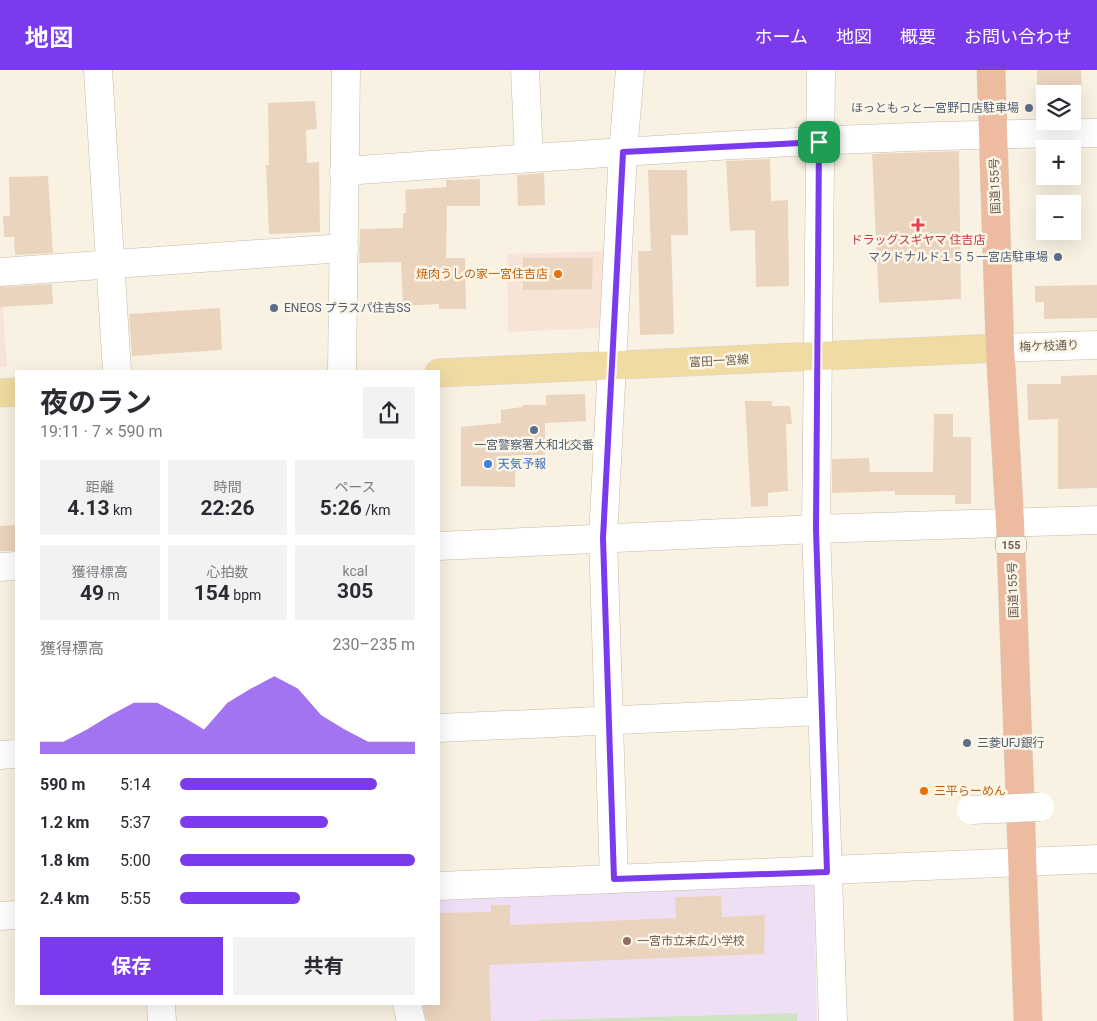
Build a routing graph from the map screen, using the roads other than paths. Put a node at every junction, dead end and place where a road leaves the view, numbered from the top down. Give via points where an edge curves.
1 (98, 70) edge
2 (346, 70) edge
3 (525, 70) edge
4 (630, 70) edge
5 (821, 70) edge
6 (991, 70) edge
7 (994, 133) junction
8 (1097, 133) edge
9 (819, 142) junction
10 (623, 152) junction
11 (530, 158) junction
12 (344, 171) junction
13 (344, 248) junction
14 (110, 264) junction
15 (0, 272) edge
16 (1097, 345) edge
17 (1000, 348) junction
18 (816, 356) junction
19 (613, 366) junction
20 (117, 370) edge
21 (342, 370) edge
22 (440, 373) edge
23 (15, 392) edge
24 (0, 393) edge
25 (1097, 520) edge
26 (1010, 522) junction
27 (816, 529) junction
28 (603, 538) junction
29 (440, 546) edge
30 (15, 566) edge
31 (0, 567) edge
32 (821, 711) junction
33 (610, 722) junction
34 (440, 728) edge
35 (15, 754) edge
36 (0, 756) edge
37 (1040, 807) dead end
38 (971, 810) dead end
39 (1097, 859) edge
40 (1022, 862) junction
41 (827, 872) junction
42 (614, 879) junction
43 (440, 886) edge
44 (15, 915) edge
45 (0, 916) edge
46 (161, 1005) edge
47 (407, 1005) edge
48 (162, 1021) edge
49 (411, 1021) edge
50 (833, 1021) edge
51 (1028, 1021) edge

1 - 14 street
2 - 12 street
3 - 11 street
4 - 10 street
5 - 9 street
6 - 7 highway, 国道155号 / 155
7 - 8 street
7 - 9 street
7 - 17 highway, 国道155号 / 155
9 - 10 street
9 - 18 street
10 - 11 street
10 - 19 street
11 - 12 street
12 - 13 street
13 - 14 street
13 - 21 street
14 - 15 street
14 - 20 street
16 - 17 street, 梅ケ枝通り
17 - 18 main road, 富田一宮線
17 - 26 highway, 国道155号 / 155
18 - 19 main road, 富田一宮線
18 - 27 street
19 - 22 main road, 富田一宮線
19 - 28 street
23 - 24 main road
25 - 26 street
26 - 27 street
26 - 40 highway, 国道155号 / 155
27 - 28 street
27 - 32 street
28 - 29 street
28 - 33 street
30 - 31 street
32 - 33 street
32 - 41 street
33 - 34 street
33 - 42 street
35 - 36 street
37 - 38 street, bridge
39 - 40 street
40 - 41 street
40 - 51 highway, 国道155号 / 155
41 - 42 street
41 - 50 street
42 - 43 street
44 - 45 street
46 - 48 street
47 - 49 street

